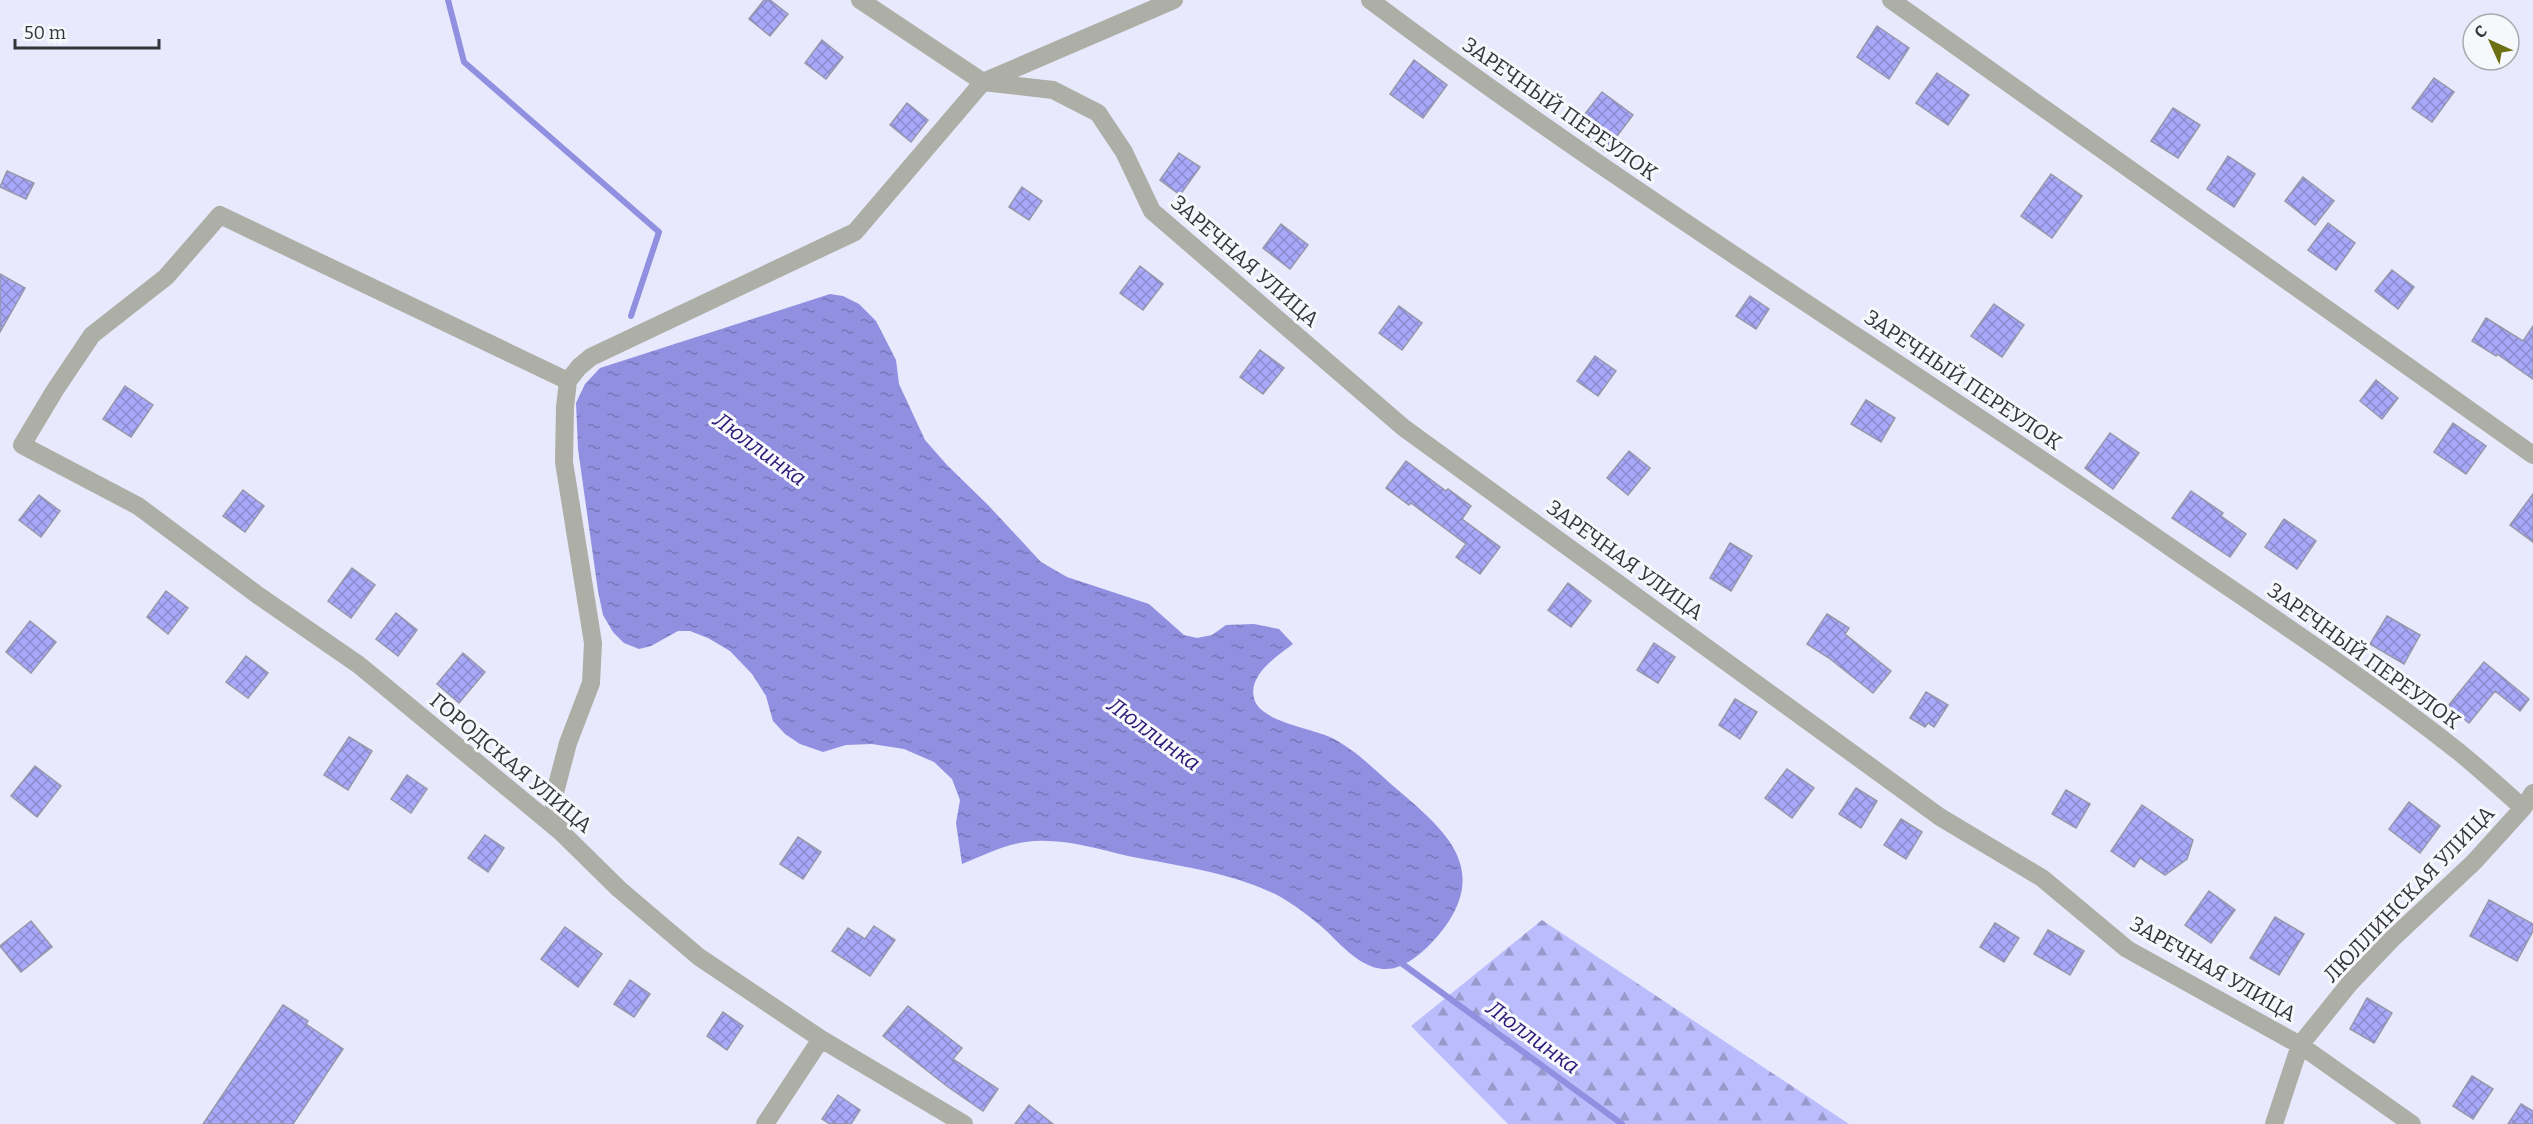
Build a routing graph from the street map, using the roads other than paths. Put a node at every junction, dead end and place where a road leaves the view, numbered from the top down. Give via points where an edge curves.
1 (860, 0) edge
2 (1174, 0) edge
3 (1370, 0) edge
4 (1891, 0) edge
5 (983, 82) junction
6 (568, 381) junction
7 (2533, 455) edge
8 (2528, 800) edge
9 (561, 832) junction
10 (821, 1040) junction
11 (2300, 1045) junction
12 (765, 1124) edge
13 (964, 1124) edge
14 (2274, 1124) edge
15 (2412, 1124) edge

1 - 5 street, ЗАРЕЧНАЯ УЛИЦА
2 - 5 street
3 - 8 street, ЗАРЕЧНЫЙ ПЕРЕУЛОК via 1626,182 2096,495
4 - 7 street
5 - 6 street via 855,232 591,357
5 - 11 street, ЗАРЕЧНАЯ УЛИЦА via 1053,90 1098,112 1124,152 1152,211 1404,428 1940,817 2042,878 2127,949
6 - 9 street via 564,462 593,643 591,684 568,743 553,800
6 - 9 street, ГОРОДСКАЯ УЛИЦА via 220,214 166,277 92,335 22,445 138,506 358,665
8 - 11 street, ЛЮЛЛИНСКАЯ УЛИЦА via 2474,862 2350,983
9 - 10 street, ГОРОДСКАЯ УЛИЦА via 618,889 699,957
10 - 12 street
10 - 13 street, ГОРОДСКАЯ УЛИЦА
11 - 14 street, ЛЮЛЛИНСКАЯ УЛИЦА
11 - 15 street, ЗАРЕЧНАЯ УЛИЦА

